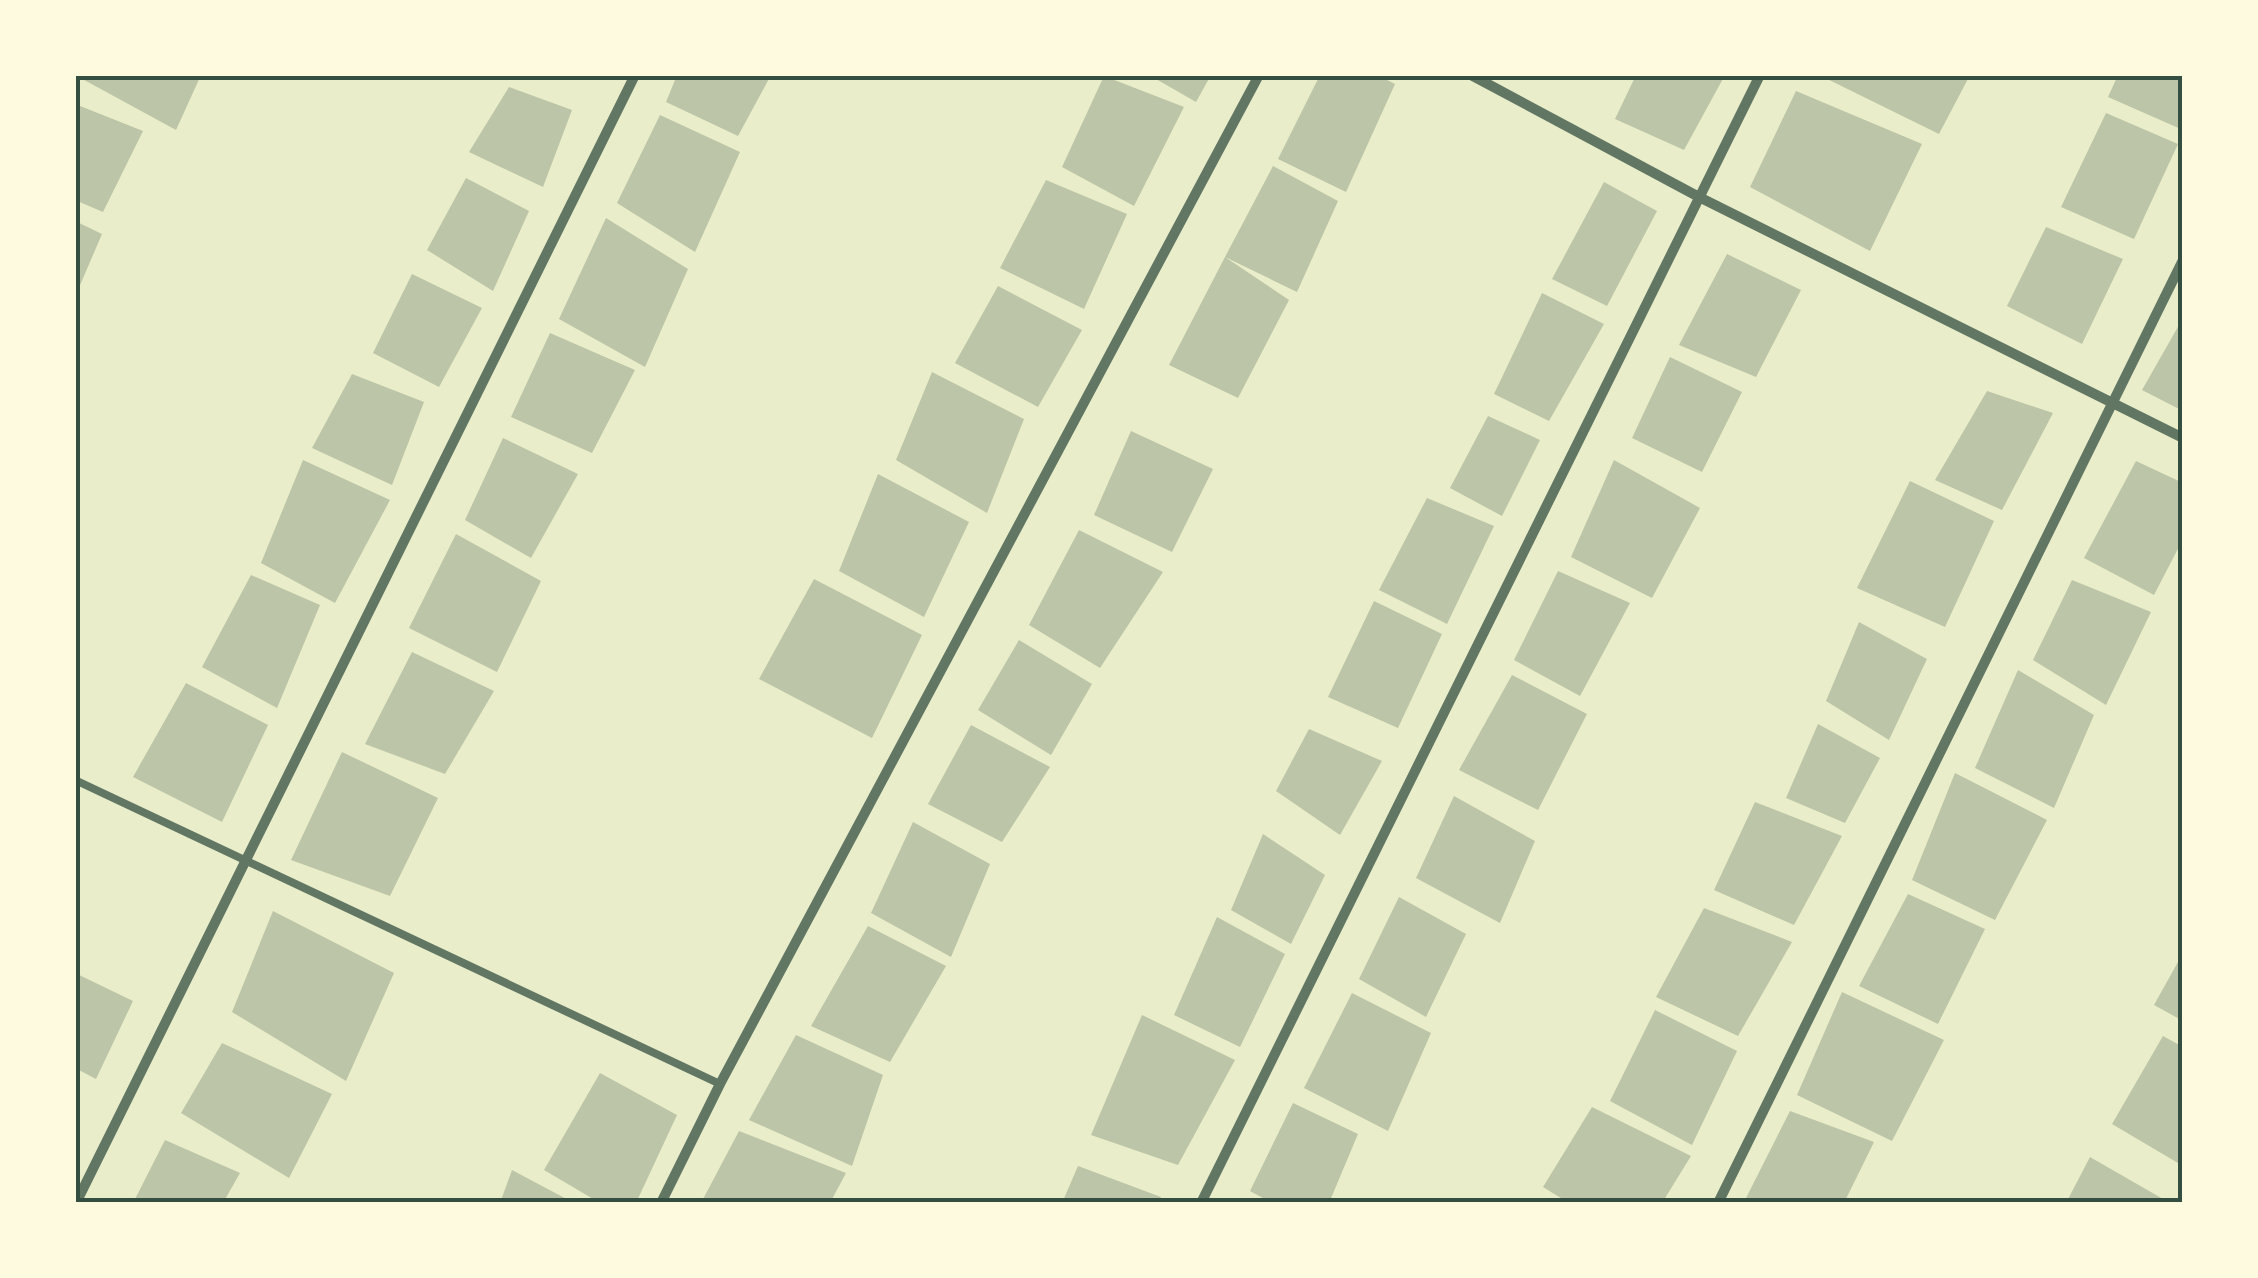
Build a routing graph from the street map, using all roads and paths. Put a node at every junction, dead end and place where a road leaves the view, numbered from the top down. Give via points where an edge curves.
1 (635, 75) edge
2 (1259, 75) edge
3 (1471, 75) edge
4 (1760, 75) edge
5 (1698, 197) junction
6 (2183, 260) edge
7 (2114, 403) junction
8 (2183, 438) edge
9 (75, 780) edge
10 (242, 861) junction
11 (720, 1084) junction
12 (76, 1203) edge
13 (661, 1203) edge
14 (1201, 1203) edge
15 (1718, 1203) edge

1 - 10 street
2 - 11 street
3 - 5 street
4 - 5 street
5 - 7 street
5 - 14 street
6 - 7 street
7 - 8 street
7 - 15 street
9 - 10 lane
10 - 11 lane
10 - 12 street
11 - 13 street

